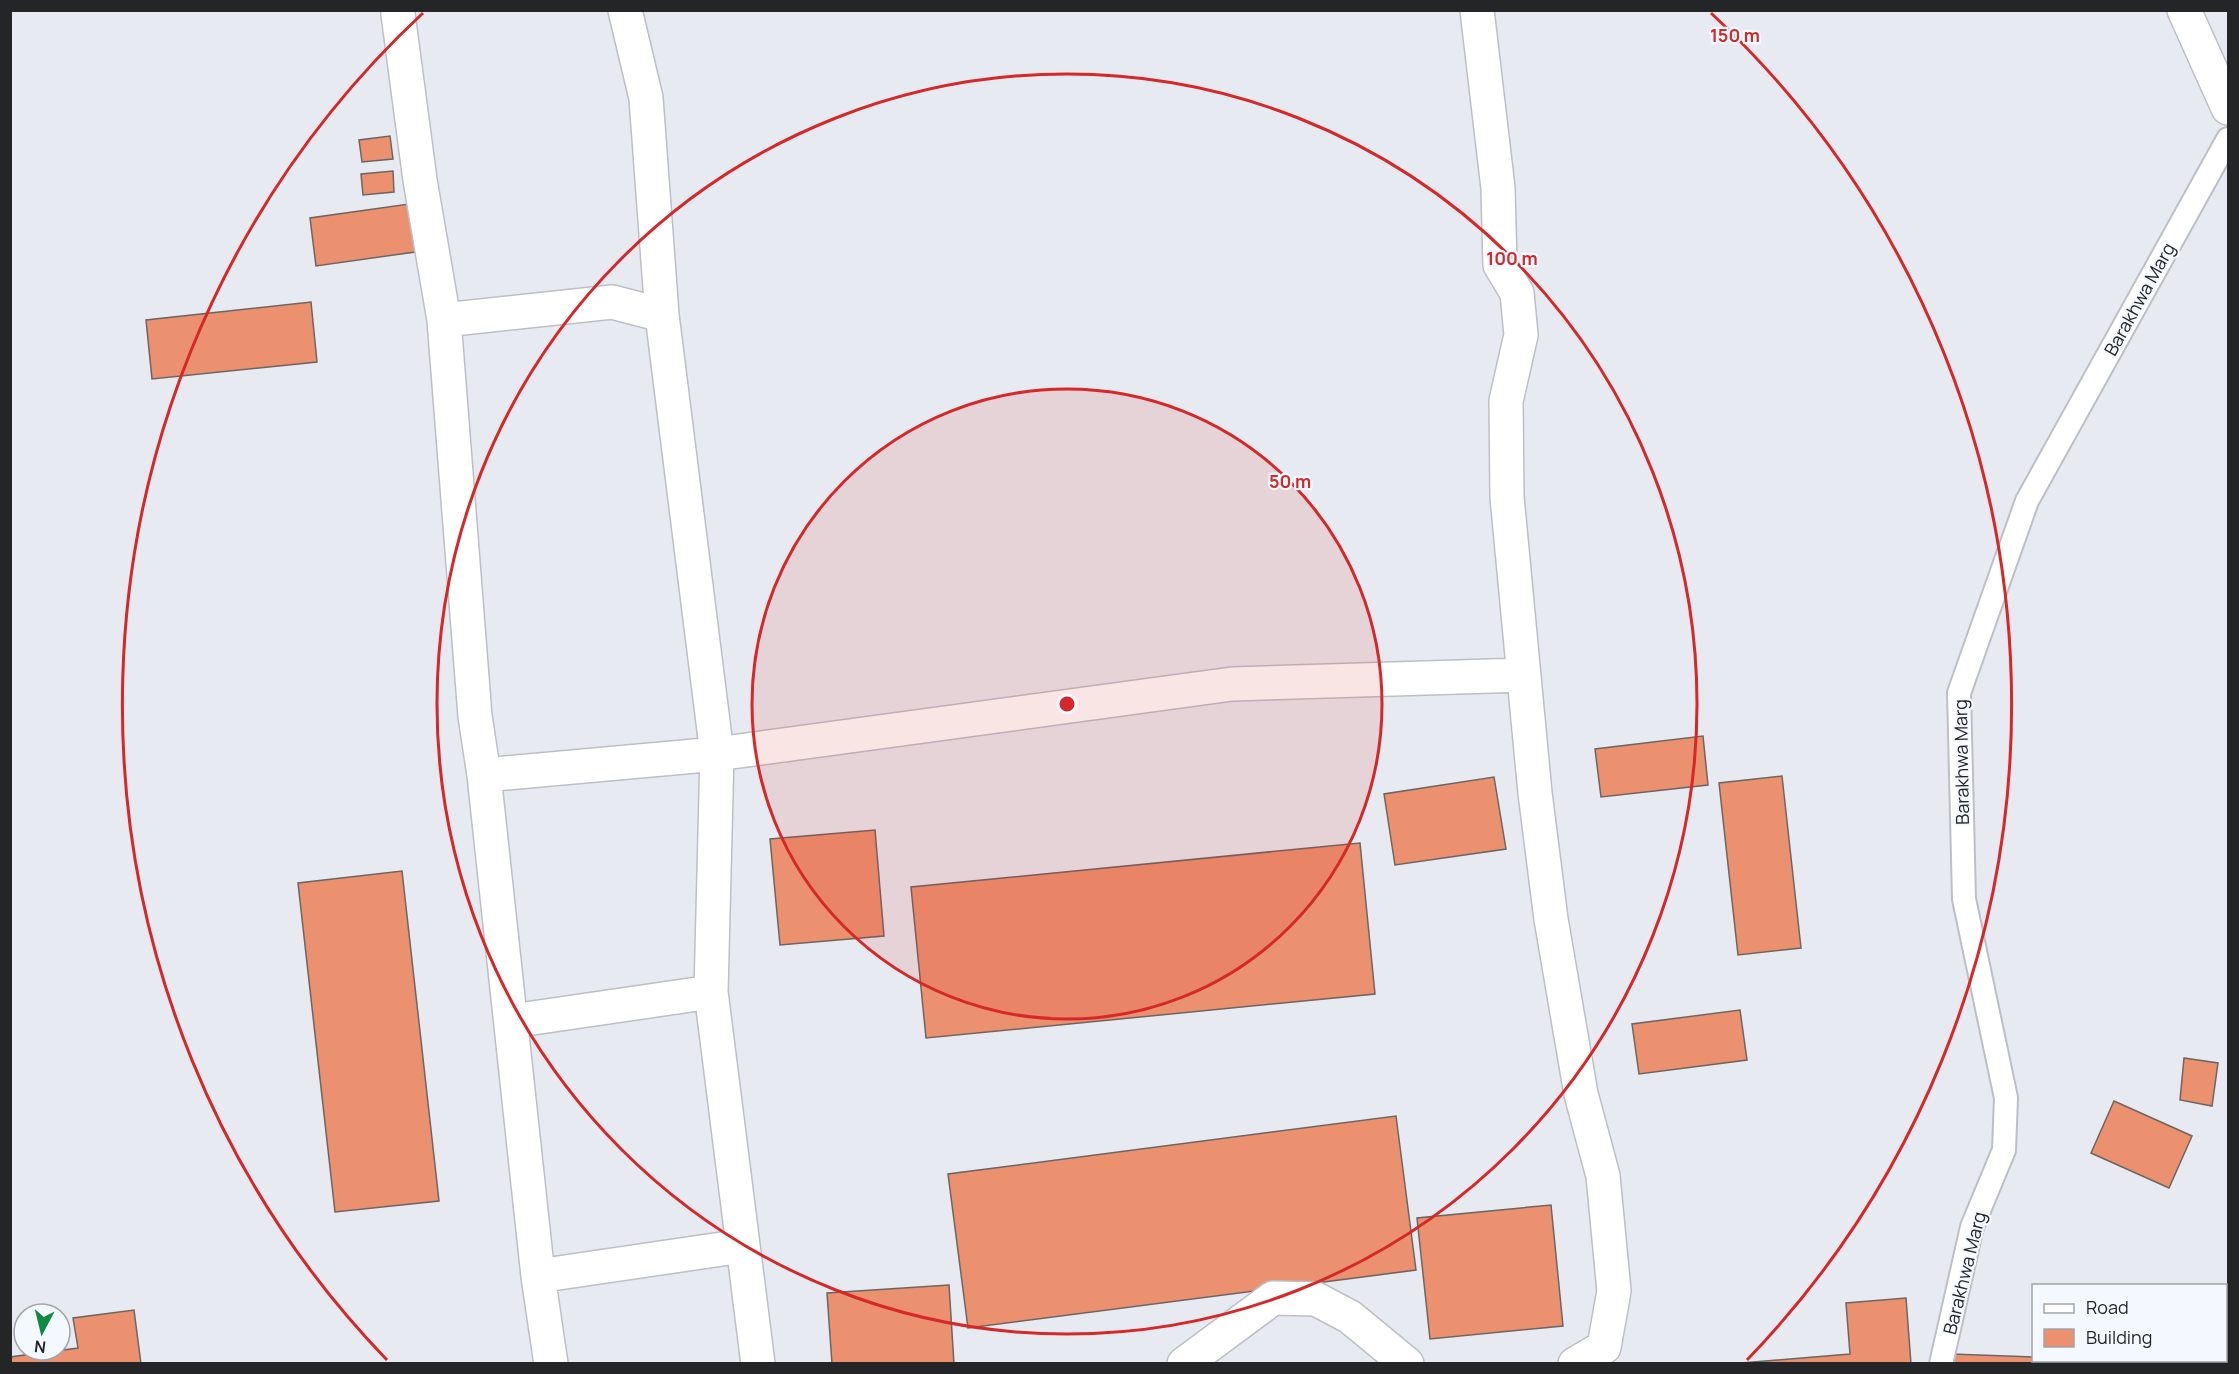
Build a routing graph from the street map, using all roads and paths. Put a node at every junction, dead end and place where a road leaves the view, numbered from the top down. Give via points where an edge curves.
1 (625, 10) edge
2 (1477, 10) edge
3 (2184, 10) edge
4 (398, 14) dead end
5 (2229, 108) edge
6 (2229, 139) edge
7 (662, 315) junction
8 (444, 320) junction
9 (1524, 675) junction
10 (717, 754) junction
11 (484, 775) junction
12 (711, 992) junction
13 (512, 1021) junction
14 (742, 1246) junction
15 (538, 1276) junction
16 (551, 1364) edge
17 (759, 1364) edge
18 (1184, 1364) edge
19 (1407, 1364) edge
20 (1575, 1364) edge
21 (1941, 1364) edge

1 - 7 street via 646,98
2 - 9 street via 1498,188 1500,265 1517,293 1521,335 1506,402 1507,497
3 - 5 street
4 - 8 street
6 - 21 lane, Barakhwa Marg via 2027,501 1959,693 1964,899 2006,1098 2004,1150 1972,1227
7 - 8 street via 612,302
7 - 10 street
8 - 11 street via 475,716
9 - 10 street via 1232,684
9 - 20 street via 1551,919 1581,1094 1603,1176 1614,1291 1604,1347
10 - 11 street
10 - 12 street
11 - 13 street
12 - 13 street
12 - 14 street
13 - 15 street
14 - 15 street
14 - 17 street
15 - 16 street
18 - 19 street via 1273,1298 1316,1299 1350,1317

